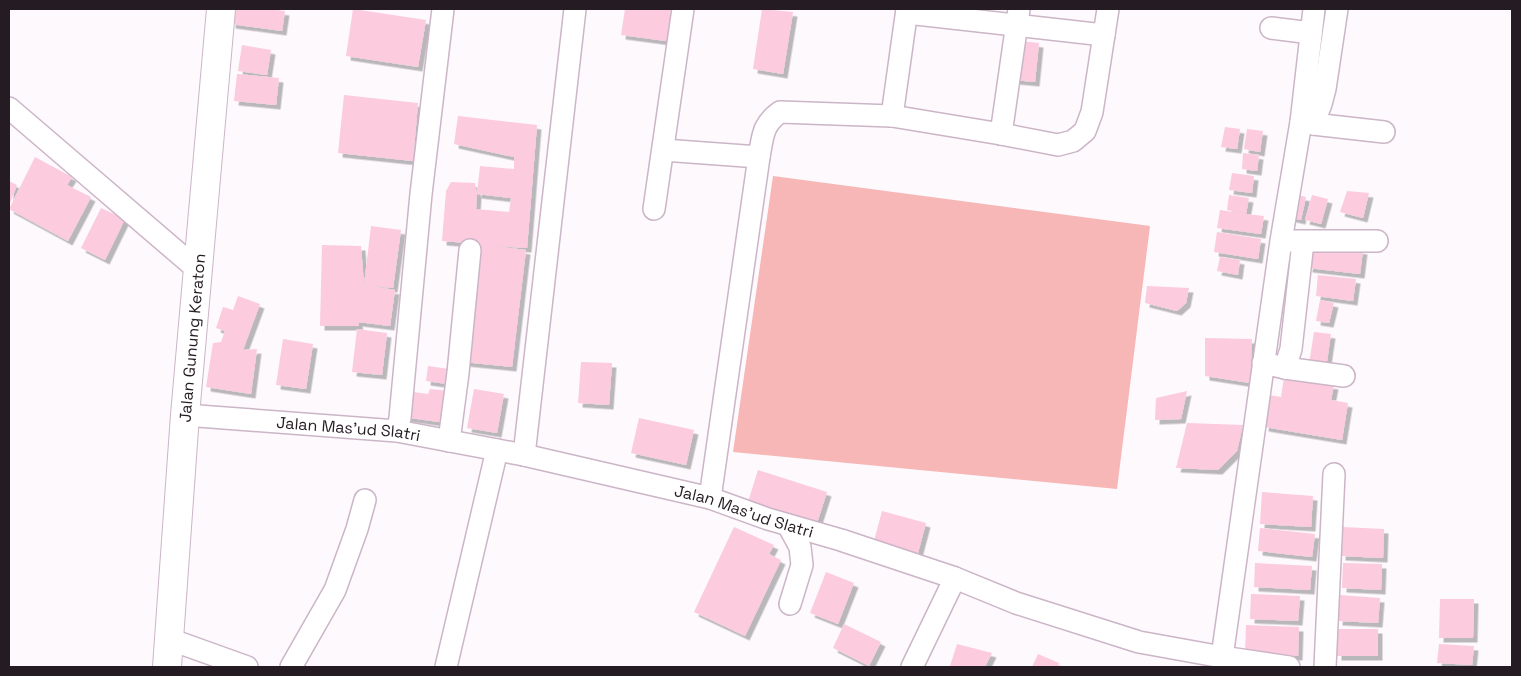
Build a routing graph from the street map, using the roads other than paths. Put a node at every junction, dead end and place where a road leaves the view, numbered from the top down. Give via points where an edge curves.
1 (221, 9) edge
2 (443, 9) edge
3 (575, 9) edge
4 (683, 9) edge
5 (1108, 9) edge
6 (1314, 9) edge
7 (1337, 9) edge
8 (907, 11) edge
9 (1017, 17) edge
10 (1271, 28) dead end
11 (1311, 33) junction
12 (1104, 36) junction
13 (9, 108) edge
14 (892, 116) junction
15 (1307, 123) junction
16 (1384, 132) dead end
17 (1002, 134) junction
18 (663, 150) junction
19 (759, 157) junction
20 (654, 209) dead end
21 (1281, 240) junction
22 (1377, 241) dead end
23 (1304, 242) junction
24 (470, 250) dead end
25 (198, 270) junction
26 (1264, 363) junction
27 (1285, 368) junction
28 (1344, 376) dead end
29 (185, 415) junction
30 (397, 431) junction
31 (449, 441) junction
32 (497, 450) junction
33 (524, 455) junction
34 (1334, 474) dead end
35 (710, 498) junction
36 (365, 500) dead end
37 (788, 525) junction
38 (955, 578) junction
39 (790, 604) dead end
40 (169, 639) junction
41 (1222, 657) junction
42 (166, 667) edge
43 (248, 667) edge
44 (291, 667) edge
45 (446, 667) edge
46 (912, 667) edge
47 (1290, 667) edge
48 (1325, 667) edge

1 - 25 street, Jalan Gunung Keraton
2 - 30 street
3 - 33 street
4 - 18 street
5 - 12 street
6 - 11 street
7 - 15 street via 1325,89 1321,104
8 - 9 street
8 - 14 street
9 - 12 street
9 - 17 street
10 - 11 street
11 - 15 street
12 - 17 street via 1092,112 1085,132 1074,141 1058,145
13 - 25 street
14 - 17 street
14 - 19 street via 780,112 770,119 765,128
15 - 16 street
15 - 21 street
18 - 19 street
18 - 20 street
19 - 35 street
21 - 23 street
21 - 26 street
22 - 23 street
23 - 27 street
24 - 31 street
25 - 29 street, Jalan Gunung Keraton
26 - 27 street
26 - 41 street
27 - 28 street
29 - 30 street, Jalan Mas'ud Slatri
29 - 40 street, Jalan Gunung Keraton
30 - 31 street, Jalan Mas'ud Slatri
31 - 32 street, Jalan Mas'ud Slatri
32 - 33 street, Jalan Mas'ud Slatri
32 - 45 street
33 - 35 street, Jalan Mas'ud Slatri
34 - 48 street
35 - 37 street, Jalan Mas'ud Slatri
36 - 44 street via 334,590
37 - 38 street, Jalan Mas'ud Slatri
37 - 39 street via 800,547 802,565
38 - 41 street, Jalan Mas'ud Slatri via 1016,604 1139,642
38 - 46 street
40 - 42 street, Jalan Gunung Keraton
40 - 43 street
41 - 47 street, Jalan Mas'ud Slatri

